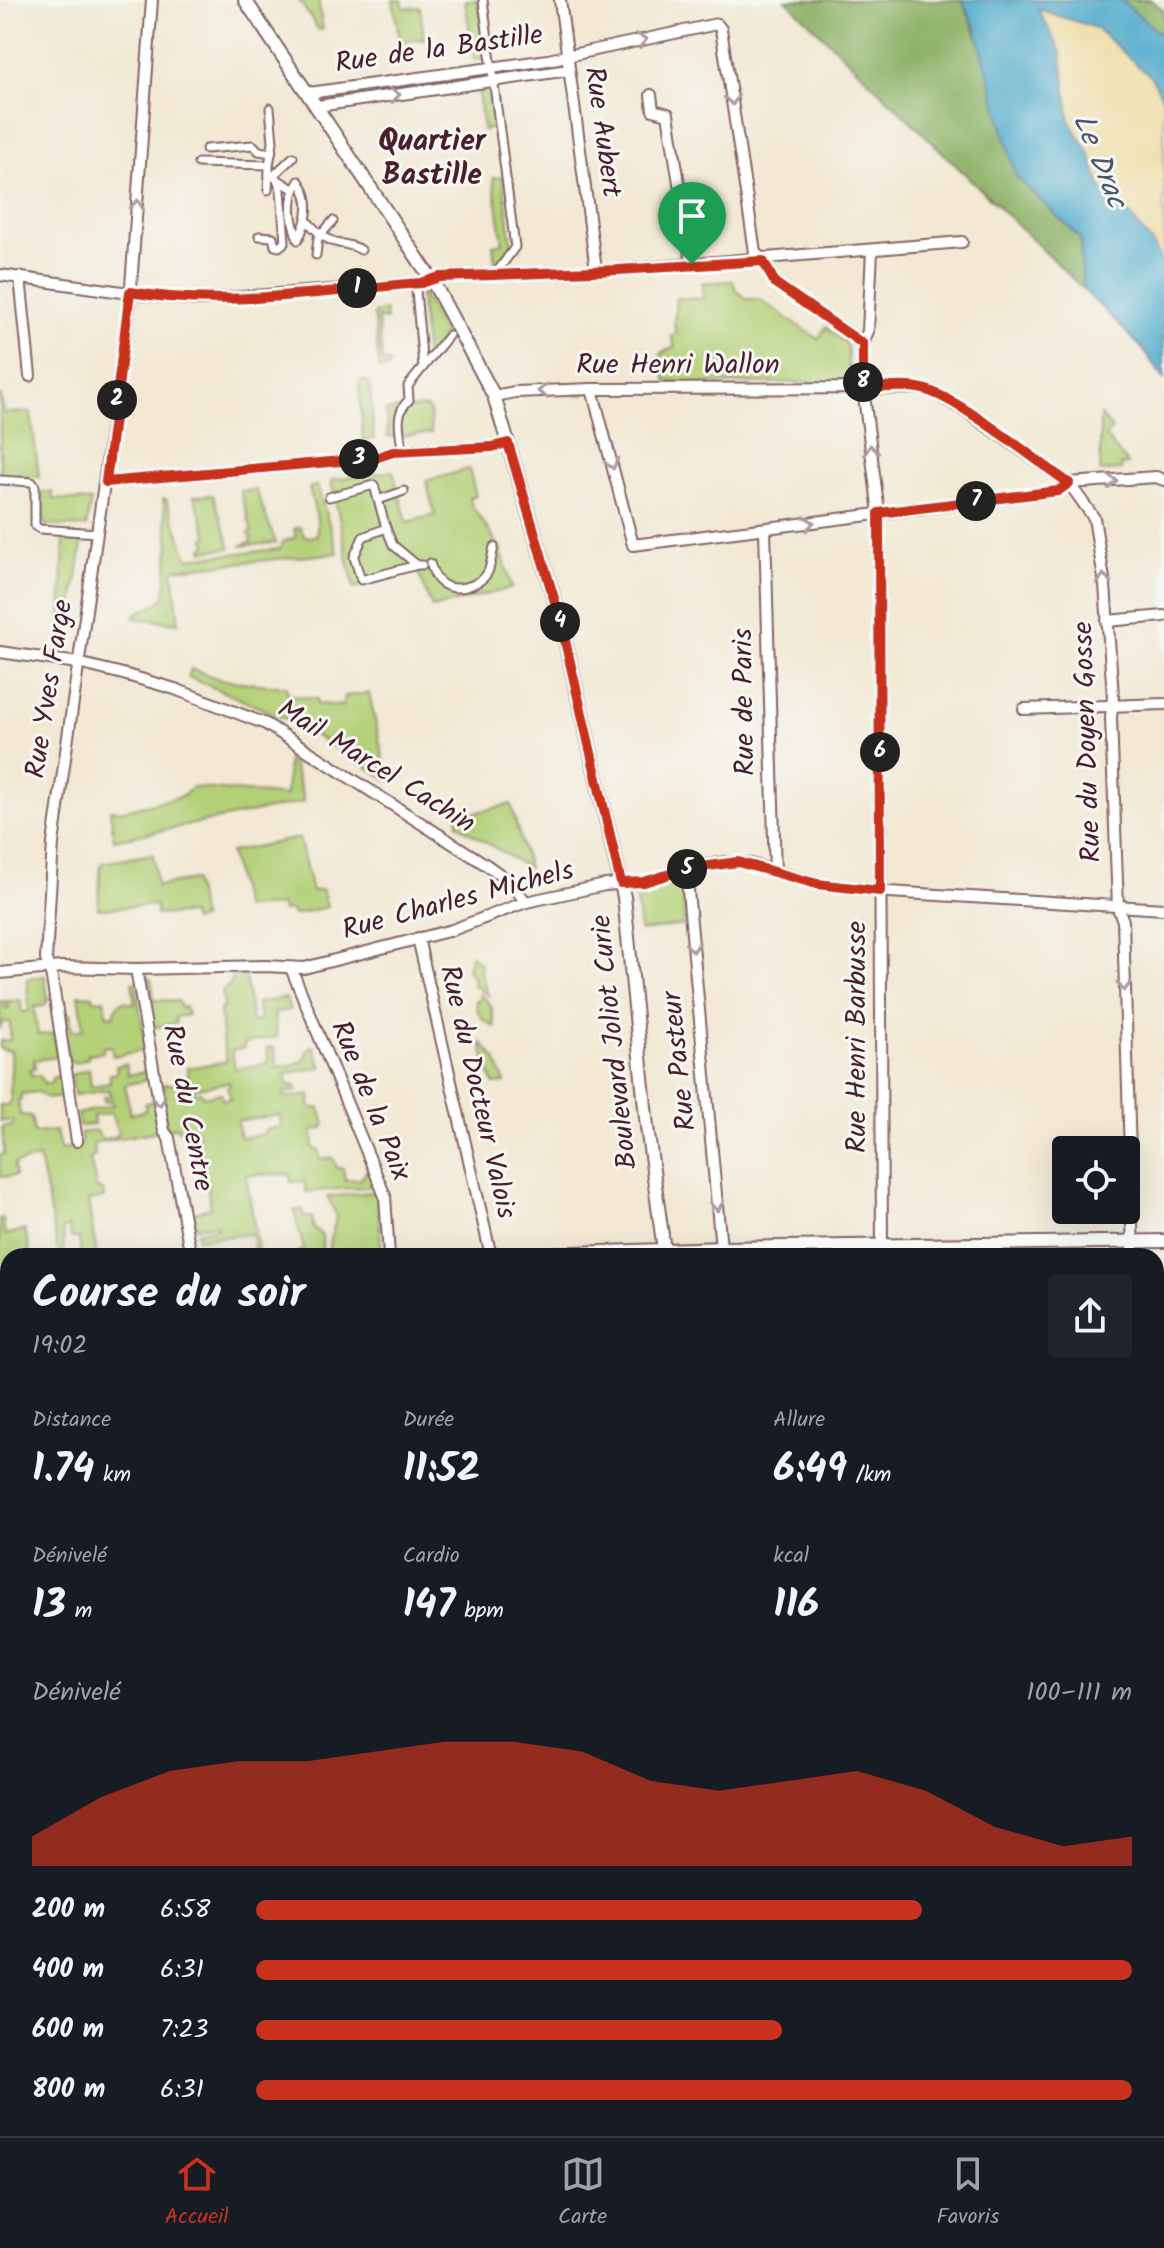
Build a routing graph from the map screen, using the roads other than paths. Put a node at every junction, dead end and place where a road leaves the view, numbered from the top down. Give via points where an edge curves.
1 (152, 0) edge
2 (245, 0) edge
3 (483, 0) edge
4 (560, 0) edge
5 (568, 57) junction
6 (493, 67) junction
7 (569, 70) junction
8 (495, 81) junction
9 (309, 93) junction
10 (651, 95) dead end
11 (318, 106) junction
12 (270, 108) dead end
13 (206, 149) dead end
14 (256, 149) junction
15 (271, 153) junction
16 (293, 157) dead end
17 (198, 163) dead end
18 (251, 165) junction
19 (269, 165) junction
20 (273, 177) junction
21 (293, 189) junction
22 (268, 190) dead end
23 (291, 204) junction
24 (308, 217) junction
25 (333, 221) dead end
26 (320, 234) junction
27 (259, 236) dead end
28 (962, 242) dead end
29 (361, 250) dead end
30 (872, 251) junction
31 (316, 255) dead end
32 (763, 261) junction
33 (692, 264) junction
34 (596, 270) junction
35 (0, 275) edge
36 (494, 276) junction
37 (20, 277) junction
38 (432, 280) junction
39 (131, 287) junction
40 (416, 291) dead end
41 (449, 335) dead end
42 (863, 344) junction
43 (423, 367) junction
44 (30, 376) dead end
45 (863, 388) junction
46 (592, 389) junction
47 (494, 396) junction
48 (508, 443) junction
49 (402, 451) junction
50 (1160, 479) edge
51 (0, 480) edge
52 (106, 482) junction
53 (1069, 483) junction
54 (404, 491) dead end
55 (329, 497) dead end
56 (378, 500) junction
57 (879, 513) junction
58 (386, 528) junction
59 (765, 530) junction
60 (97, 533) junction
61 (494, 547) dead end
62 (423, 565) junction
63 (1164, 616) edge
64 (1107, 621) junction
65 (0, 652) edge
66 (78, 663) junction
67 (1164, 704) edge
68 (1112, 706) junction
69 (1024, 709) dead end
70 (686, 869) junction
71 (775, 873) junction
72 (621, 883) junction
73 (880, 891) junction
74 (526, 902) junction
75 (1118, 908) junction
76 (1164, 909) edge
77 (418, 938) junction
78 (47, 967) junction
79 (291, 968) junction
80 (136, 969) junction
81 (0, 973) edge
82 (77, 1141) dead end
83 (1132, 1241) junction
84 (1164, 1241) edge
85 (190, 1248) edge
86 (388, 1248) edge
87 (489, 1248) edge
88 (663, 1248) edge
89 (721, 1248) edge
90 (882, 1248) edge
91 (1007, 1248) edge
92 (1132, 1248) edge

39 -> 1 street, Rue Yves Farge
2 - 9 street, Boulevard Joliot Curie
3 - 6 street
4 - 5 street, Rue Aubert
5 - 6 street, Rue de la Bastille
5 - 7 street, Rue Aubert
5 -> 32 street, Rue de la Bastille via 717,24 755,252
6 - 8 street
6 - 9 street, Rue de la Bastille
7 - 8 street, Rue de la Bastille
7 - 34 street, Rue Aubert
11 -> 8 street, Rue de la Bastille
8 - 36 street via 515,247
9 - 11 street, Boulevard Joliot Curie
10 - 33 street via 653,110 668,114
11 - 38 street, Boulevard Joliot Curie
12 - 15 street
13 - 14 street
14 - 15 street
14 - 18 street
15 - 19 street
16 - 20 street
17 - 18 street
18 - 19 street
19 - 20 street
20 - 21 street
20 - 22 street
20 - 27 street via 281,190 285,242 279,247 273,237
21 - 23 street
21 - 24 street via 299,181 305,189
23 - 24 street
23 - 24 street via 298,240
24 - 26 street
25 - 26 street
26 - 29 street
26 - 31 street
28 - 30 street
30 - 32 street
30 - 42 street
32 - 33 street
32 - 42 street via 775,283
33 - 34 street
34 - 36 street
35 - 37 street
36 - 38 street
37 - 39 street
37 - 44 street
38 - 39 street via 222,300 171,298
38 - 47 street, Boulevard Joliot Curie
39 - 52 street, Rue Yves Farge
40 - 43 street
41 - 43 street
42 - 45 street, Rue Henri Barbusse
43 - 49 street via 408,386 409,400 400,407
45 - 46 street, Rue Henri Wallon
45 - 53 street, Rue du Doyen Gosse via 933,392
57 -> 45 street, Rue Henri Barbusse
46 -> 47 street, Rue Henri Wallon
46 -> 59 street via 633,545
47 - 48 street, Boulevard Joliot Curie
48 - 49 street
48 - 72 street, Boulevard Joliot Curie via 560,619
49 - 52 street via 309,465
53 -> 50 street
51 - 60 street via 32,482 35,526 40,529
52 - 60 street, Rue Yves Farge
53 - 57 street via 1058,491
64 -> 53 street, Rue du Doyen Gosse via 1094,518
54 - 56 street
55 - 56 street via 374,485
56 - 58 street
59 -> 57 street
57 - 73 street, Rue Henri Barbusse
58 - 62 street via 393,545
58 - 62 street via 363,537 354,557 361,580
59 - 71 street, Rue de Paris
60 - 66 street, Rue Yves Farge
61 - 62 street via 488,572 463,588 447,587
63 - 64 street
64 - 68 street, Rue du Doyen Gosse
65 - 66 street, Mail Marcel Cachin
66 - 74 street, Mail Marcel Cachin via 166,686 266,724 488,866
66 - 78 street, Rue Yves Farge via 53,843
67 - 68 street
68 - 69 street
68 - 75 street, Rue du Doyen Gosse
70 - 71 street, Rue Charles Michels via 738,862
70 - 72 street, Rue Charles Michels
70 -> 89 street, Rue Pasteur
71 - 73 street, Rue Charles Michels
72 - 74 street, Rue Charles Michels
72 - 88 street, Boulevard Joliot Curie
73 - 75 street, Rue Charles Michels
73 - 90 street, Rue Henri Barbusse
74 - 77 street, Rue Charles Michels
75 - 76 street, Rue Charles Michels
75 -> 83 street, Rue du Doyen Gosse via 1123,921
77 - 79 street, Rue Charles Michels
77 - 87 street, Rue du Docteur Valois
78 - 80 street, Rue Charles Michels
78 - 81 street, Rue Charles Michels
78 - 82 street, Rue Yves Farge
79 - 80 street, Rue Charles Michels
79 - 86 street, Rue de la Paix via 385,1196
80 -> 85 street, Rue du Centre
83 - 84 street
83 - 91 street
83 - 92 street, Rue du Doyen Gosse

